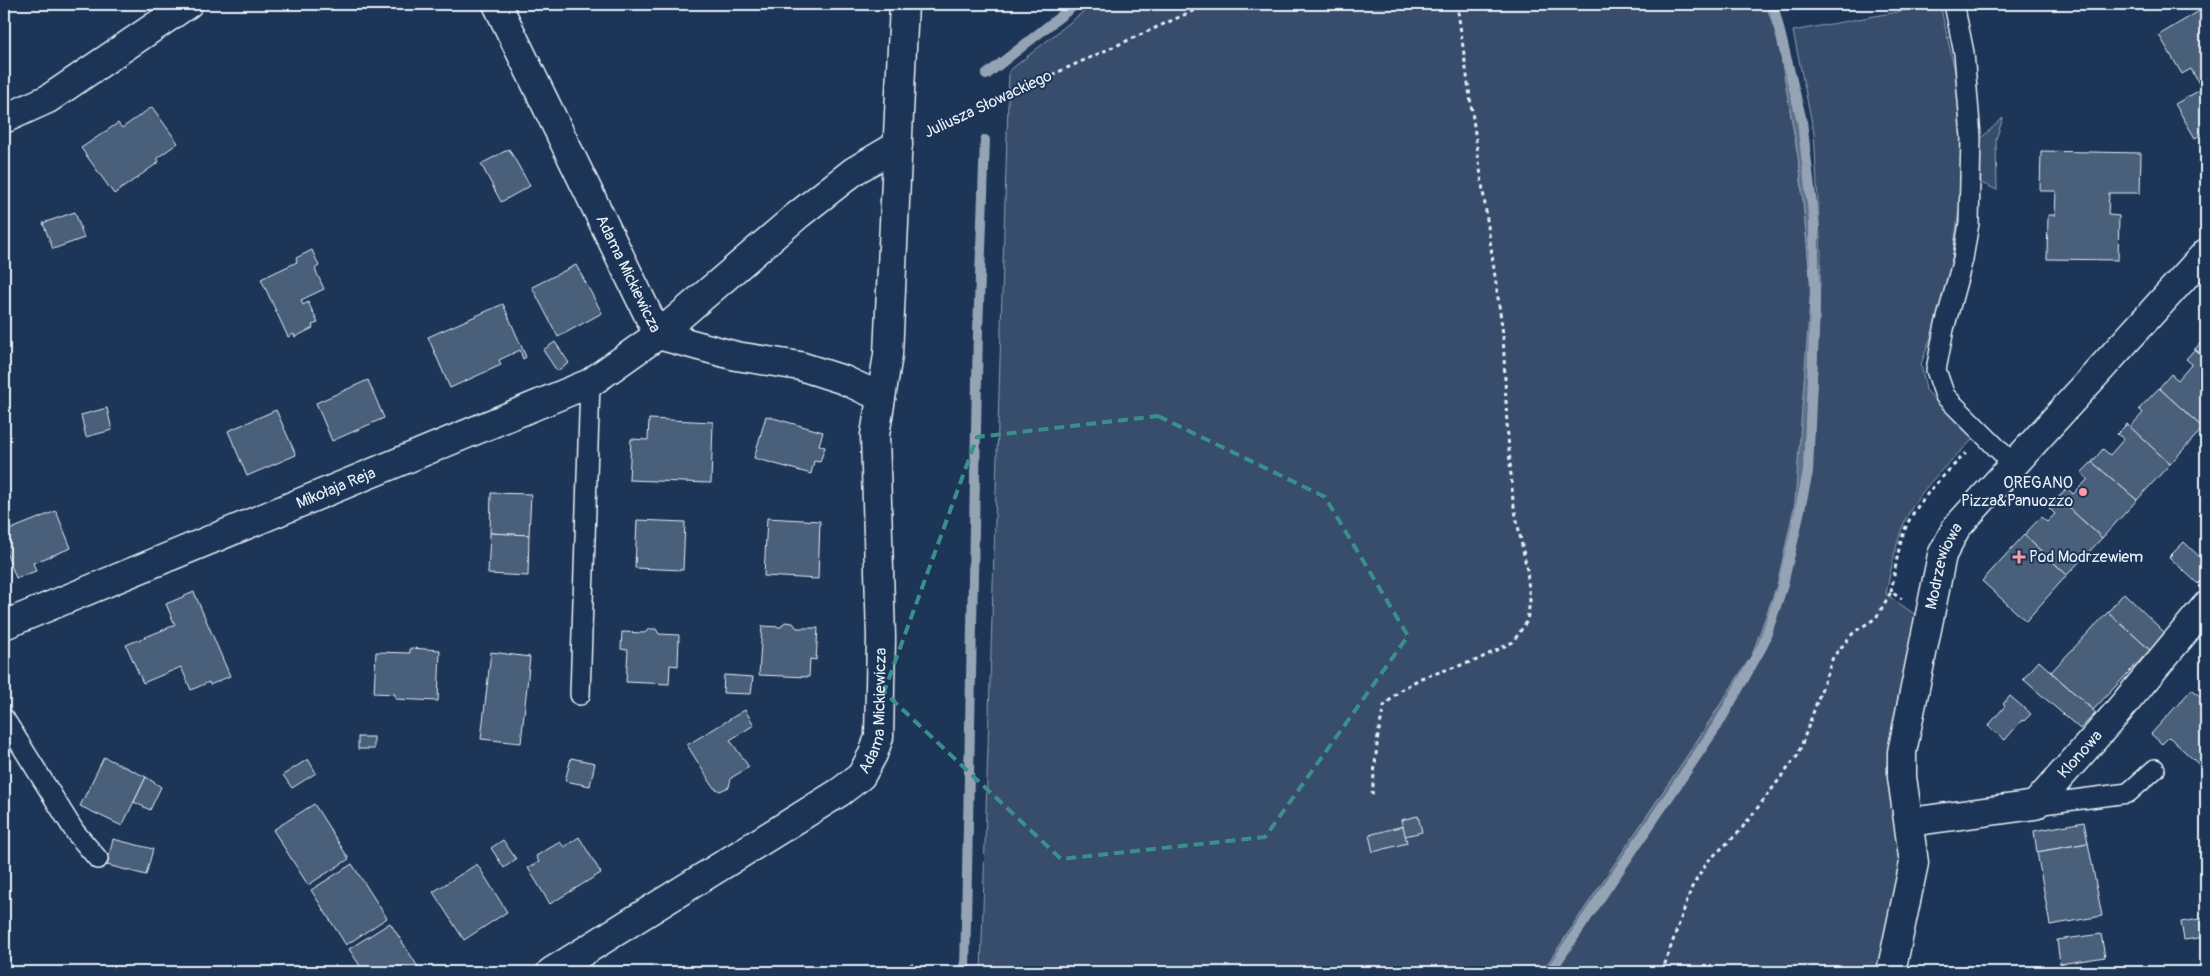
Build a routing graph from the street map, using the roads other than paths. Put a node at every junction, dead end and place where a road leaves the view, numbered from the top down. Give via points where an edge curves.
1 (188, 4) edge
2 (497, 4) edge
3 (904, 4) edge
4 (1954, 4) edge
5 (4, 119) edge
6 (898, 145) junction
7 (2206, 253) edge
8 (658, 335) junction
9 (590, 383) junction
10 (881, 397) junction
11 (2013, 464) junction
12 (2206, 606) edge
13 (4, 625) edge
14 (580, 695) dead end
15 (4, 718) edge
16 (2155, 769) dead end
17 (2035, 805) junction
18 (1910, 822) junction
19 (98, 859) dead end
20 (551, 972) edge
21 (1891, 972) edge

1 - 5 street via 48,99
2 - 8 street, Adama Mickiewicza
3 - 6 street, Juliusza Słowackiego
4 - 11 lane via 1964,52 1971,137 1969,223 1936,370 1945,396
6 - 8 street, Mikołaja Reja via 854,171
6 - 10 street, Adama Mickiewicza via 888,355
7 - 11 street, Modrzewiowa
8 - 9 street, Mikołaja Reja
8 - 10 street, Adama Mickiewicza via 736,356 800,366 844,380
9 - 13 street, Mikołaja Reja
9 - 14 lane
10 - 20 street, Adama Mickiewicza via 876,435 881,638 879,737 861,776
11 - 18 street, Modrzewiowa via 1956,528 1942,555 1902,752 1902,777
12 - 17 street, Klonowa
15 - 19 lane via 75,832
16 - 17 lane via 2128,793
17 - 18 street
18 - 21 street, Modrzewiowa via 1914,863

